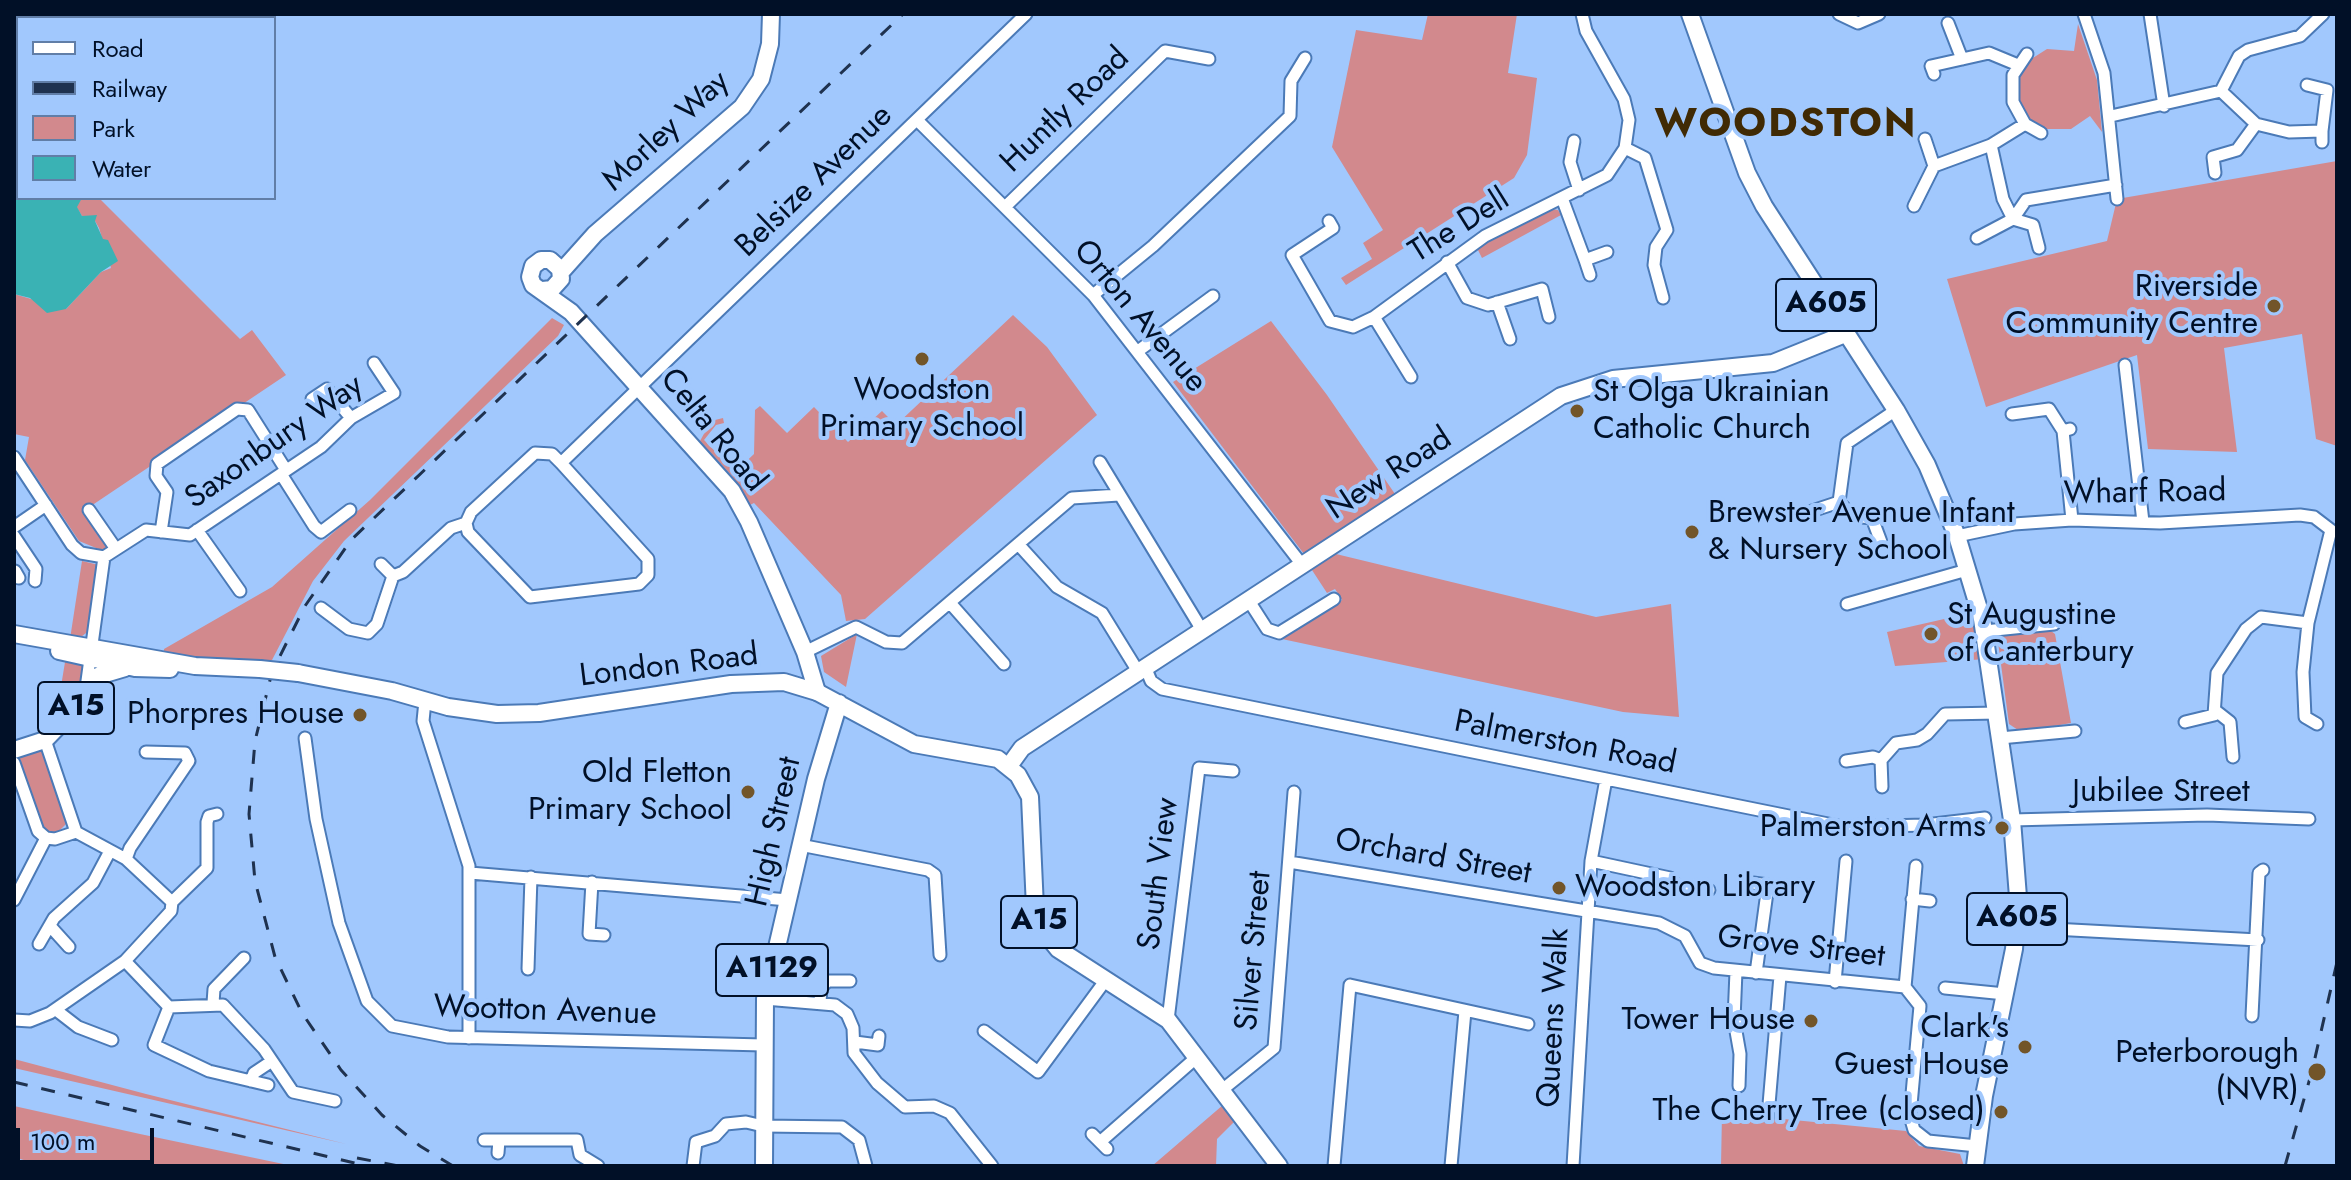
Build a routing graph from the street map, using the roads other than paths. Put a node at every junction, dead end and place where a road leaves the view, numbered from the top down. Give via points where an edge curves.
1 (771, 14) edge
2 (1026, 14) edge
3 (1582, 14) edge
4 (1690, 14) edge
5 (1839, 14) edge
6 (1879, 14) edge
7 (2084, 14) edge
8 (2150, 14) edge
9 (2323, 14) edge
10 (1948, 23) dead end
11 (2027, 54) dead end
12 (1305, 58) dead end
13 (1209, 59) dead end
14 (1962, 59) junction
15 (2018, 65) junction
16 (1934, 74) dead end
17 (2307, 85) dead end
18 (2221, 91) junction
19 (2164, 106) junction
20 (2111, 116) junction
21 (917, 120) junction
22 (2025, 124) junction
23 (2256, 124) junction
24 (2041, 133) dead end
25 (1925, 139) dead end
26 (1574, 141) dead end
27 (1991, 145) junction
28 (1625, 148) junction
29 (1934, 166) junction
30 (2215, 173) dead end
31 (2116, 185) junction
32 (1579, 190) junction
33 (1562, 198) junction
34 (2117, 199) dead end
35 (1006, 206) junction
36 (1914, 206) dead end
37 (2013, 219) junction
38 (1329, 221) dead end
39 (595, 234) junction
40 (1977, 238) dead end
41 (2039, 248) dead end
42 (1607, 252) dead end
43 (545, 259) junction
44 (1585, 260) junction
45 (1447, 262) junction
46 (1590, 275) dead end
47 (561, 276) junction
48 (543, 290) junction
49 (1093, 295) junction
50 (1213, 296) dead end
51 (1663, 298) dead end
52 (1497, 302) junction
53 (571, 312) junction
54 (1374, 317) junction
55 (1549, 317) dead end
56 (1845, 334) junction
57 (1510, 339) dead end
58 (1138, 351) junction
59 (374, 363) dead end
60 (2125, 365) dead end
61 (1411, 377) dead end
62 (640, 387) junction
63 (312, 399) dead end
64 (1896, 410) junction
65 (2012, 414) dead end
66 (351, 418) junction
67 (14, 457) edge
68 (1100, 462) dead end
69 (561, 463) junction
70 (284, 472) junction
71 (1119, 495) junction
72 (1839, 502) junction
73 (46, 505) junction
74 (89, 510) dead end
75 (350, 510) dead end
76 (1800, 515) dead end
77 (2072, 520) junction
78 (2143, 522) junction
79 (466, 523) junction
80 (14, 527) edge
81 (197, 530) junction
82 (161, 532) junction
83 (14, 536) edge
84 (1957, 536) junction
85 (1881, 542) dead end
86 (1018, 544) junction
87 (116, 549) junction
88 (104, 557) junction
89 (381, 564) dead end
90 (1303, 566) junction
91 (1967, 570) junction
92 (15, 571) edge
93 (398, 574) junction
94 (14, 577) edge
95 (35, 581) dead end
96 (240, 591) dead end
97 (1334, 599) dead end
98 (1249, 601) junction
99 (951, 604) junction
100 (1847, 604) dead end
101 (321, 608) dead end
102 (2308, 623) junction
103 (2054, 624) dead end
104 (1202, 630) junction
105 (1985, 631) junction
106 (14, 634) edge
107 (14, 642) edge
108 (92, 651) junction
109 (805, 652) junction
110 (1004, 664) dead end
111 (195, 666) junction
112 (135, 668) junction
113 (169, 669) junction
114 (1142, 671) junction
115 (86, 688) junction
116 (817, 692) junction
117 (425, 701) junction
118 (839, 703) junction
119 (2216, 711) junction
120 (1998, 713) junction
121 (2185, 722) dead end
122 (2317, 724) dead end
123 (2075, 731) dead end
124 (305, 738) dead end
125 (2000, 738) junction
126 (45, 740) junction
127 (14, 750) edge
128 (146, 752) dead end
129 (2233, 757) dead end
130 (1881, 760) junction
131 (1846, 761) dead end
132 (14, 763) edge
133 (1009, 766) junction
134 (1233, 771) dead end
135 (1606, 779) junction
136 (1882, 787) dead end
137 (1294, 792) dead end
138 (217, 814) dead end
139 (1985, 818) dead end
140 (2309, 819) dead end
141 (2012, 820) junction
142 (76, 832) junction
143 (46, 838) junction
144 (800, 845) junction
145 (110, 851) junction
146 (126, 859) junction
147 (1591, 861) junction
148 (1846, 861) dead end
149 (1289, 862) junction
150 (1916, 866) dead end
151 (2263, 870) dead end
152 (470, 873) junction
153 (531, 877) junction
154 (592, 882) junction
155 (1753, 883) dead end
156 (1709, 890) dead end
157 (1912, 899) junction
158 (14, 900) edge
159 (788, 900) junction
160 (1930, 901) dead end
161 (172, 902) junction
162 (1588, 912) junction
163 (50, 926) junction
164 (2016, 927) junction
165 (604, 935) dead end
166 (2258, 940) junction
167 (39, 944) dead end
168 (69, 947) dead end
169 (940, 955) dead end
170 (1694, 955) joint
171 (244, 958) dead end
172 (125, 961) junction
173 (528, 969) dead end
174 (1736, 971) junction
175 (1756, 973) junction
176 (1780, 976) junction
177 (850, 981) dead end
178 (1105, 981) junction
179 (1835, 982) junction
180 (1905, 987) junction
181 (1945, 988) dead end
182 (2005, 994) junction
183 (765, 999) junction
184 (213, 1003) junction
185 (820, 1003) junction
186 (169, 1007) junction
187 (56, 1010) junction
188 (1465, 1011) junction
189 (2252, 1016) dead end
190 (14, 1020) edge
191 (1168, 1020) junction
192 (1734, 1020) junction
193 (1762, 1022) dead end
194 (1528, 1024) dead end
195 (984, 1031) dead end
196 (879, 1036) dead end
197 (469, 1038) junction
198 (112, 1040) dead end
199 (855, 1042) junction
200 (763, 1045) junction
201 (1197, 1057) junction
202 (272, 1061) junction
203 (251, 1081) junction
204 (268, 1085) dead end
205 (1739, 1086) dead end
206 (1222, 1090) junction
207 (335, 1101) dead end
208 (1768, 1116) dead end
209 (763, 1126) junction
210 (484, 1140) dead end
211 (1100, 1142) dead end
212 (1977, 1146) junction
213 (598, 1166) edge
214 (693, 1166) edge
215 (764, 1166) edge
216 (866, 1166) edge
217 (992, 1166) edge
218 (1279, 1166) edge
219 (1334, 1166) edge
220 (1451, 1166) edge
221 (1573, 1166) edge
222 (1975, 1166) edge

1 - 39 main road, Morley Way via 764,70 748,100 727,124
2 - 21 street, Belsize Avenue
3 - 28 street via 1624,99 1629,120
4 - 56 main road, A605 via 1747,173
5 - 6 street via 1853,23
7 - 20 street via 2104,73
8 - 19 street
9 - 18 street via 2300,36 2239,56
10 - 14 street
11 - 15 street
12 - 49 street via 1291,81 1290,116 1153,246
13 - 35 street, Huntly Road via 1165,51
14 - 15 street via 1989,53
14 - 16 street via 1931,66
15 - 22 street via 2011,88
17 - 23 street via 2327,90 2322,137
18 - 19 street
18 - 23 street
19 - 20 street
20 - 31 street
21 - 35 street, Orton Avenue
21 - 62 street, Belsize Avenue
22 - 24 street
22 - 27 street
23 - 30 street via 2237,150 2213,157
25 - 29 street
26 - 32 street via 1570,162
27 - 29 street
27 - 37 street
28 - 32 street, The Dell via 1607,175
28 - 51 street via 1645,158 1667,230 1656,247 1654,265
29 - 36 street
31 - 34 street
31 - 37 street via 2026,200
32 - 33 street, The Dell
33 - 44 street
33 - 45 street, The Dell via 1485,236
35 - 49 street, Orton Avenue
37 - 40 street
37 - 41 street via 2033,225
38 - 54 street, The Dell via 1333,228 1292,255 1330,321 1353,327
39 - 43 main road, Morley Way
39 - 47 main road, Morley Way
42 - 44 street
43 - 47 main road via 555,262
43 - 48 main road via 530,271 532,283
44 - 46 street
45 - 52 street via 1467,298 1488,305
45 - 54 street, The Dell
47 - 48 main road via 552,289
47 - 53 main road, Celta Road
48 - 53 main road, Celta Road
49 - 58 street, Orton Avenue
50 - 58 street
52 - 55 street via 1542,289
52 - 57 street
53 - 62 main road, Celta Road
54 - 61 street
56 - 64 main road, A605
56 - 90 main road, New Road via 1759,366 1648,374 1577,388
58 - 90 street, Orton Avenue
59 - 66 street, Saxonbury Way via 394,393
60 - 78 street
62 - 69 street, Belsize Avenue
62 - 109 main road, Celta Road via 732,491
63 - 66 street via 327,389
64 - 72 street via 1847,443
64 - 84 main road, A605
65 - 77 street via 2049,409 2067,430
66 - 70 street, Saxonbury Way
67 - 73 street
68 - 71 street
69 - 79 street via 552,454 535,453 471,512
69 - 79 street via 648,559 648,575 639,584 530,597 468,532
70 - 75 street via 321,532
70 - 81 street, Saxonbury Way
70 - 82 street via 248,410 237,409 157,464 156,476 167,492
71 - 86 street via 1072,498
71 - 104 street
72 - 76 street
72 - 85 street via 1852,516 1872,518
73 - 80 street
73 - 88 street via 72,545 81,553
74 - 87 street
77 - 78 street, Wharf Road
77 - 84 street, Wharf Road via 2014,524
78 - 102 street, Wharf Road via 2314,517 2331,530
79 - 93 street via 451,528
81 - 82 street, Saxonbury Way via 183,537
81 - 96 street
82 - 87 street, Saxonbury Way via 140,532
83 - 95 street via 36,569
84 - 91 main road, A605
86 - 99 street
86 - 114 street via 1057,587 1102,613
87 - 88 street, Saxonbury Way
88 - 108 street
89 - 93 street
90 - 98 main road, New Road
91 - 100 street
91 - 105 main road, A605
92 - 94 street via 19,578
93 - 101 street via 368,633 349,629
97 - 98 street via 1279,633 1267,629
98 - 104 main road, New Road
99 - 109 street via 902,643 886,642 856,627
99 - 110 street
102 - 119 street via 2261,617 2246,629 2217,673
102 - 122 street via 2302,702 2305,717
103 - 105 street
104 - 114 main road, New Road
105 - 120 main road, A605
106 - 108 main road, London Road / A15
107 - 108 main road, London Road / A15
108 - 111 main road, London Road / A15
108 - 112 main road, London Road / A15
108 - 113 main road
108 - 115 street
109 - 116 main road, Celta Road
111 - 113 main road, London Road / A15
111 - 117 main road, London Road / A15, bridge via 298,673
112 - 113 main road, London Road / A15
112 - 115 main road, A15 via 114,669
114 - 133 main road, New Road via 1022,748
114 - 135 street, Palmerston Road via 1162,689
115 - 126 main road, A15 via 75,709
116 - 117 main road, London Road / A15 via 784,682 731,684 539,713 497,714
116 - 118 main road, London Road / A15
117 - 152 street via 423,721
118 - 133 main road, London Road / A15 via 914,744 985,754
118 - 144 main road, High Street / A1129
119 - 121 street
119 - 129 street via 2230,722
120 - 125 main road, A605
120 - 130 street via 1945,714 1927,734 1896,743
123 - 125 street
124 - 197 street, Wootton Avenue via 324,862 367,1001 392,1026
125 - 141 main road, A605
126 - 127 main road, A15
126 - 142 street
128 - 146 street via 185,753 189,761
130 - 131 street
130 - 136 street
132 - 143 street via 33,818
133 - 178 main road, A15 via 1030,797 1035,908 1041,928 1058,949
134 - 191 street, South View via 1199,768
135 - 139 street, Palmerston Road via 1852,828
135 - 147 street, Queens Walk
137 - 149 street, Silver Street
138 - 161 street via 207,822 207,868
140 - 141 street, Jubilee Street via 2207,815
141 - 164 main road, A605
142 - 143 street
142 - 145 street
143 - 158 street
144 - 159 main road, High Street / A1129
144 - 169 street via 935,875
145 - 146 street
145 - 163 street via 93,883
146 - 161 street
147 - 156 street via 1670,878 1680,889
147 - 162 street, Queens Walk
148 - 179 street
149 - 162 street, Orchard Street
149 - 206 street, Silver Street via 1274,1048
150 - 157 street, Grove Street
151 - 166 street
152 - 153 street
152 - 197 street
153 - 154 street
153 - 173 street
154 - 159 street
154 - 165 street via 589,934
155 - 175 street via 1769,879
157 - 160 street
157 - 180 street, Grove Street
159 - 183 main road, High Street / A1129
161 - 172 street via 171,911
162 - 170 street, Orchard Street via 1672,926 1685,936
162 - 221 street, Queens Walk
163 - 167 street
163 - 168 street
164 - 166 street
164 - 182 main road, A605
166 - 189 street
170 - 174 street, Grove Street via 1700,963
171 - 184 street via 214,989
172 - 186 street
172 - 187 street
174 - 175 street, Grove Street
174 - 192 street
175 - 176 street, Grove Street
176 - 179 street, Grove Street
176 - 208 street
177 - 185 street via 828,981 821,987
178 - 191 main road, A15
178 - 195 street via 1038,1072
179 - 180 street, Grove Street
180 - 212 street, Grove Street via 1920,1006 1910,1116 1914,1130 1928,1141
181 - 182 street
182 - 212 main road, A605
183 - 185 street
183 - 200 main road, High Street / A1129
184 - 186 street
184 - 202 street via 223,1005
185 - 199 street via 847,1014
186 - 203 street via 154,1045 209,1071
187 - 190 street via 30,1021
187 - 198 street via 78,1027
188 - 194 street
188 - 219 street via 1347,988
188 - 220 street
191 - 201 main road, A15
192 - 193 street
192 - 205 street
196 - 199 street via 878,1045
197 - 200 street, Wootton Avenue
199 - 217 street via 858,1059 897,1102 941,1108
200 - 209 main road, High Street / A1129
201 - 206 main road, A15
201 - 211 street
202 - 203 street
202 - 207 street via 293,1092
203 - 204 street
206 - 218 main road, A15
209 - 214 street via 726,1124 715,1136 696,1142
209 - 215 main road, High Street / A1129
209 - 216 street via 842,1127 859,1140
210 - 213 street via 498,1147 577,1140 580,1155
212 - 222 main road, A605

